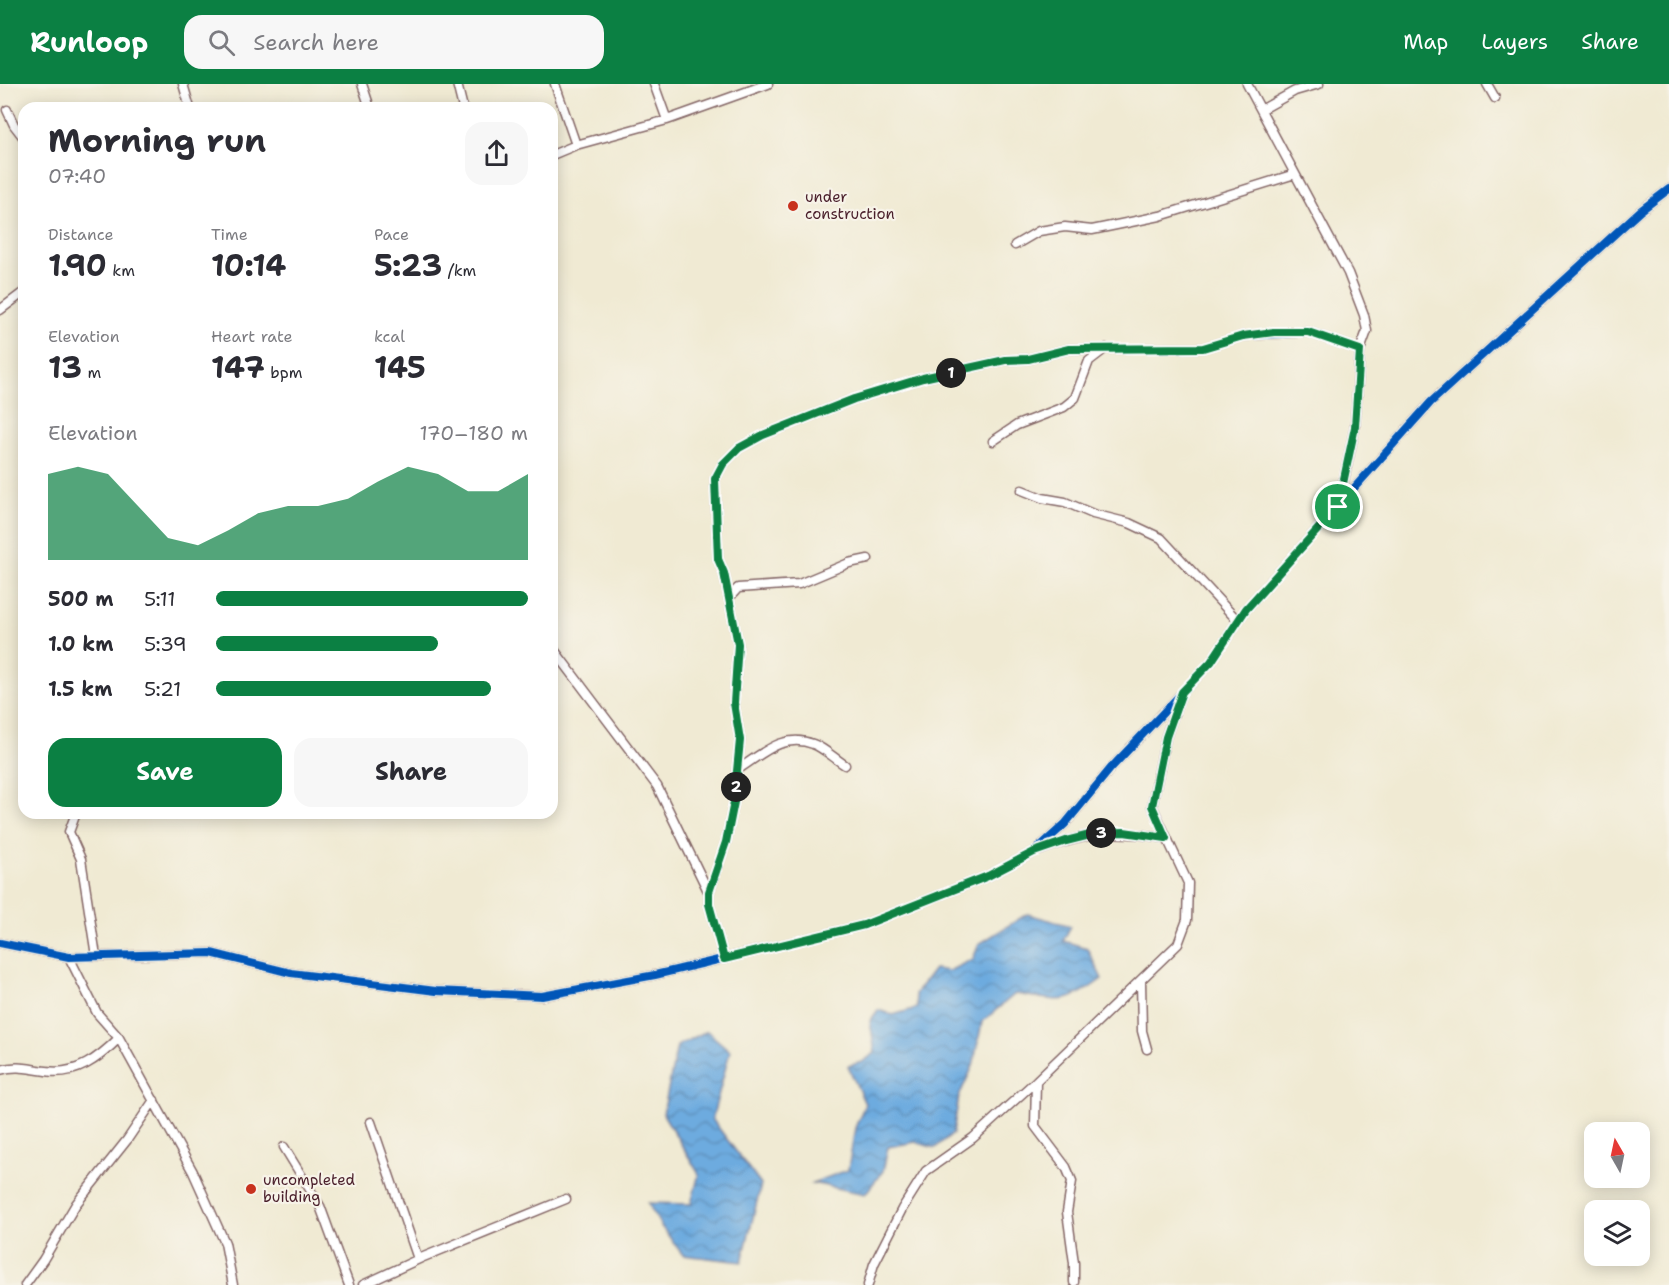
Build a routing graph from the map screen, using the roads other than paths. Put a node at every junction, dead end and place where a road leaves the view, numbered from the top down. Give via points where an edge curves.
1 (183, 84) edge
2 (362, 84) edge
3 (457, 84) edge
4 (555, 84) edge
5 (654, 84) edge
6 (768, 84) edge
7 (1247, 84) edge
8 (1319, 84) edge
9 (1487, 84) edge
10 (755, 86) edge
11 (1495, 98) dead end
12 (188, 102) edge
13 (368, 102) edge
14 (462, 102) edge
15 (7, 110) dead end
16 (1262, 110) junction
17 (667, 120) junction
18 (18, 130) edge
19 (576, 145) junction
20 (558, 152) edge
21 (1295, 174) junction
22 (1669, 189) edge
23 (1015, 245) dead end
24 (18, 296) edge
25 (0, 310) edge
26 (1106, 348) junction
27 (1360, 350) junction
28 (993, 441) dead end
29 (1022, 490) dead end
30 (1338, 507) junction
31 (868, 559) dead end
32 (729, 598) junction
33 (1238, 621) junction
34 (558, 655) edge
35 (1182, 692) junction
36 (845, 765) dead end
37 (737, 770) junction
38 (74, 819) edge
39 (1166, 838) junction
40 (1034, 852) junction
41 (709, 892) junction
42 (0, 943) edge
43 (96, 956) junction
44 (69, 957) junction
45 (724, 959) junction
46 (1141, 981) junction
47 (119, 1038) junction
48 (1147, 1049) dead end
49 (0, 1070) edge
50 (1036, 1081) junction
51 (154, 1100) junction
52 (371, 1122) dead end
53 (284, 1147) dead end
54 (566, 1199) dead end
55 (418, 1259) junction
56 (1074, 1282) dead end
57 (25, 1285) edge
58 (233, 1285) edge
59 (349, 1285) edge
60 (363, 1285) edge
61 (868, 1285) edge

1 - 12 street
2 - 13 street
3 - 14 street
4 - 19 street
5 - 17 street
6 - 10 street
7 - 16 street
8 - 16 street via 1295,91
9 - 11 street
10 - 17 street
15 - 18 street
16 - 21 street
17 - 19 street
19 - 20 street
21 - 23 street via 1148,218 1092,230 1065,227 1039,231
21 - 27 street via 1348,273 1364,315 1367,331
22 - 30 street via 1431,402
24 - 25 street
26 - 27 street via 1203,348 1243,336 1308,332
26 - 28 street via 1089,362 1075,398 1064,407 1017,425
26 - 32 street via 1050,352 923,378 854,399 739,448 715,479 718,559
27 - 30 street via 1355,427
29 - 33 street via 1129,523 1161,538
30 - 33 street
31 - 32 street via 799,584 738,588
32 - 37 street via 738,644 734,703 740,740
33 - 35 street via 1211,662
34 - 41 street via 657,786
35 - 39 street via 1166,737 1152,806
35 - 40 street via 1065,824
36 - 37 street via 815,744 793,739 770,747
37 - 41 street via 726,842
38 - 43 street via 69,832 81,859
39 - 40 street via 1098,833
39 - 46 street via 1188,883 1187,920 1178,944
40 - 45 street via 988,876 864,925
41 - 45 street
42 - 44 street
43 - 44 street
43 - 45 street via 211,953 291,973 436,991 542,996
44 - 47 street via 97,1013
46 - 48 street
46 - 50 street
47 - 49 street via 96,1058 73,1069 45,1071 18,1066
47 - 51 street
50 - 56 street via 1035,1126 1072,1181 1067,1212
50 - 61 street via 973,1138 927,1172 902,1209 874,1264
51 - 57 street via 76,1204
51 - 58 street via 225,1243
52 - 55 street
53 - 59 street via 320,1206
54 - 55 street
55 - 60 street

